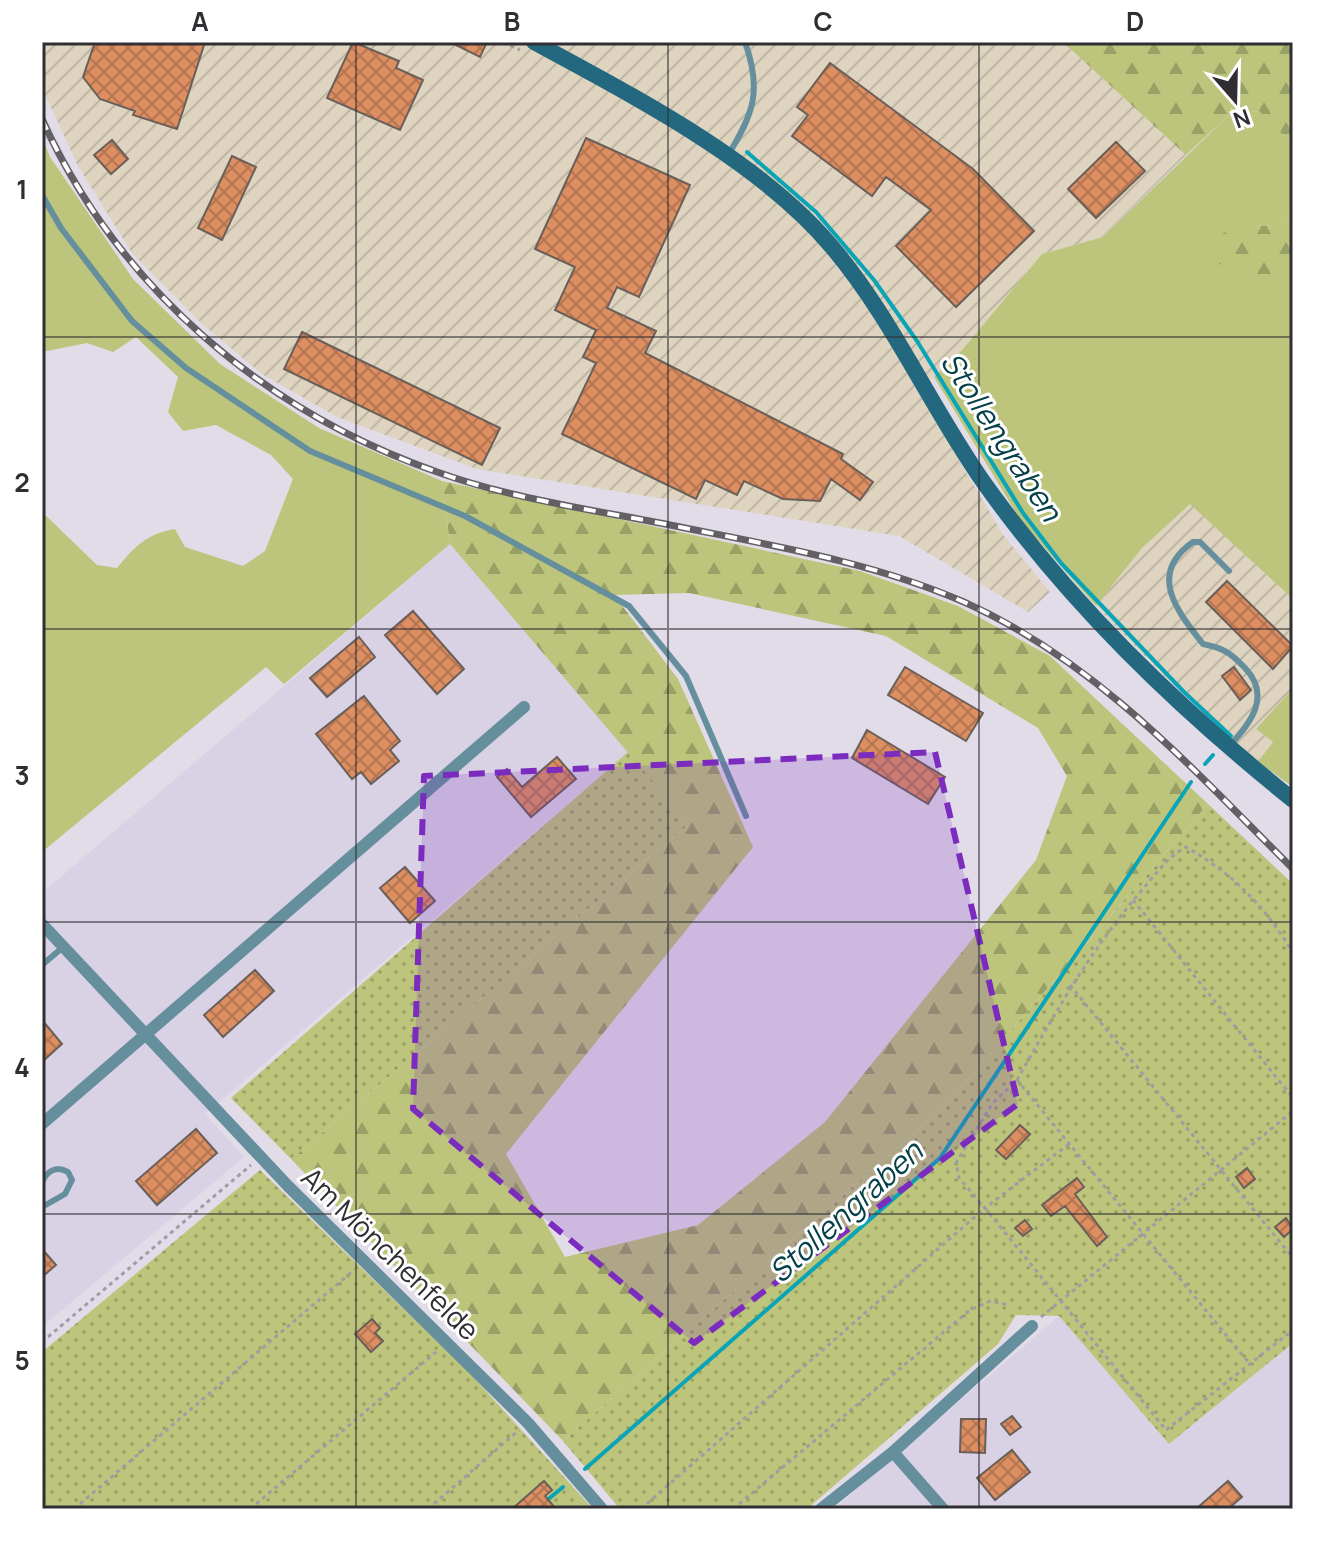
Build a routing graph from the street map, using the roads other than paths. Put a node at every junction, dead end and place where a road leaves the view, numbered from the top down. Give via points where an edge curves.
1 (534, 42) edge
2 (745, 42) edge
3 (726, 158) junction
4 (42, 195) edge
5 (1229, 571) dead end
6 (524, 707) dead end
7 (1227, 747) junction
8 (1293, 800) edge
9 (746, 816) dead end
10 (42, 924) edge
11 (62, 948) junction
12 (42, 965) edge
13 (144, 1034) junction
14 (42, 1124) edge
15 (42, 1183) edge
16 (42, 1207) edge
17 (1032, 1326) road end
18 (893, 1452) junction
19 (602, 1509) edge
20 (821, 1509) edge
21 (943, 1509) edge

1 - 3 street via 660,112
2 - 3 lane via 754,67 754,107
3 - 7 street via 764,183 831,245 879,309 981,478 1054,576 1145,672
4 - 9 lane via 132,321 186,368 310,451 465,516 629,606 686,676
5 - 7 lane via 1200,542 1193,542 1174,562 1169,577 1177,609 1203,644 1226,648 1260,691
6 - 13 street
7 - 8 street
10 - 11 street, Am Mönchenfelde
11 - 12 lane
11 - 13 street, Am Mönchenfelde
13 - 14 street
13 - 19 street, Am Mönchenfelde via 363,1262 528,1423
15 - 16 lane via 49,1172 59,1169 72,1180 65,1194
17 - 18 street
18 - 20 street
18 - 21 street

